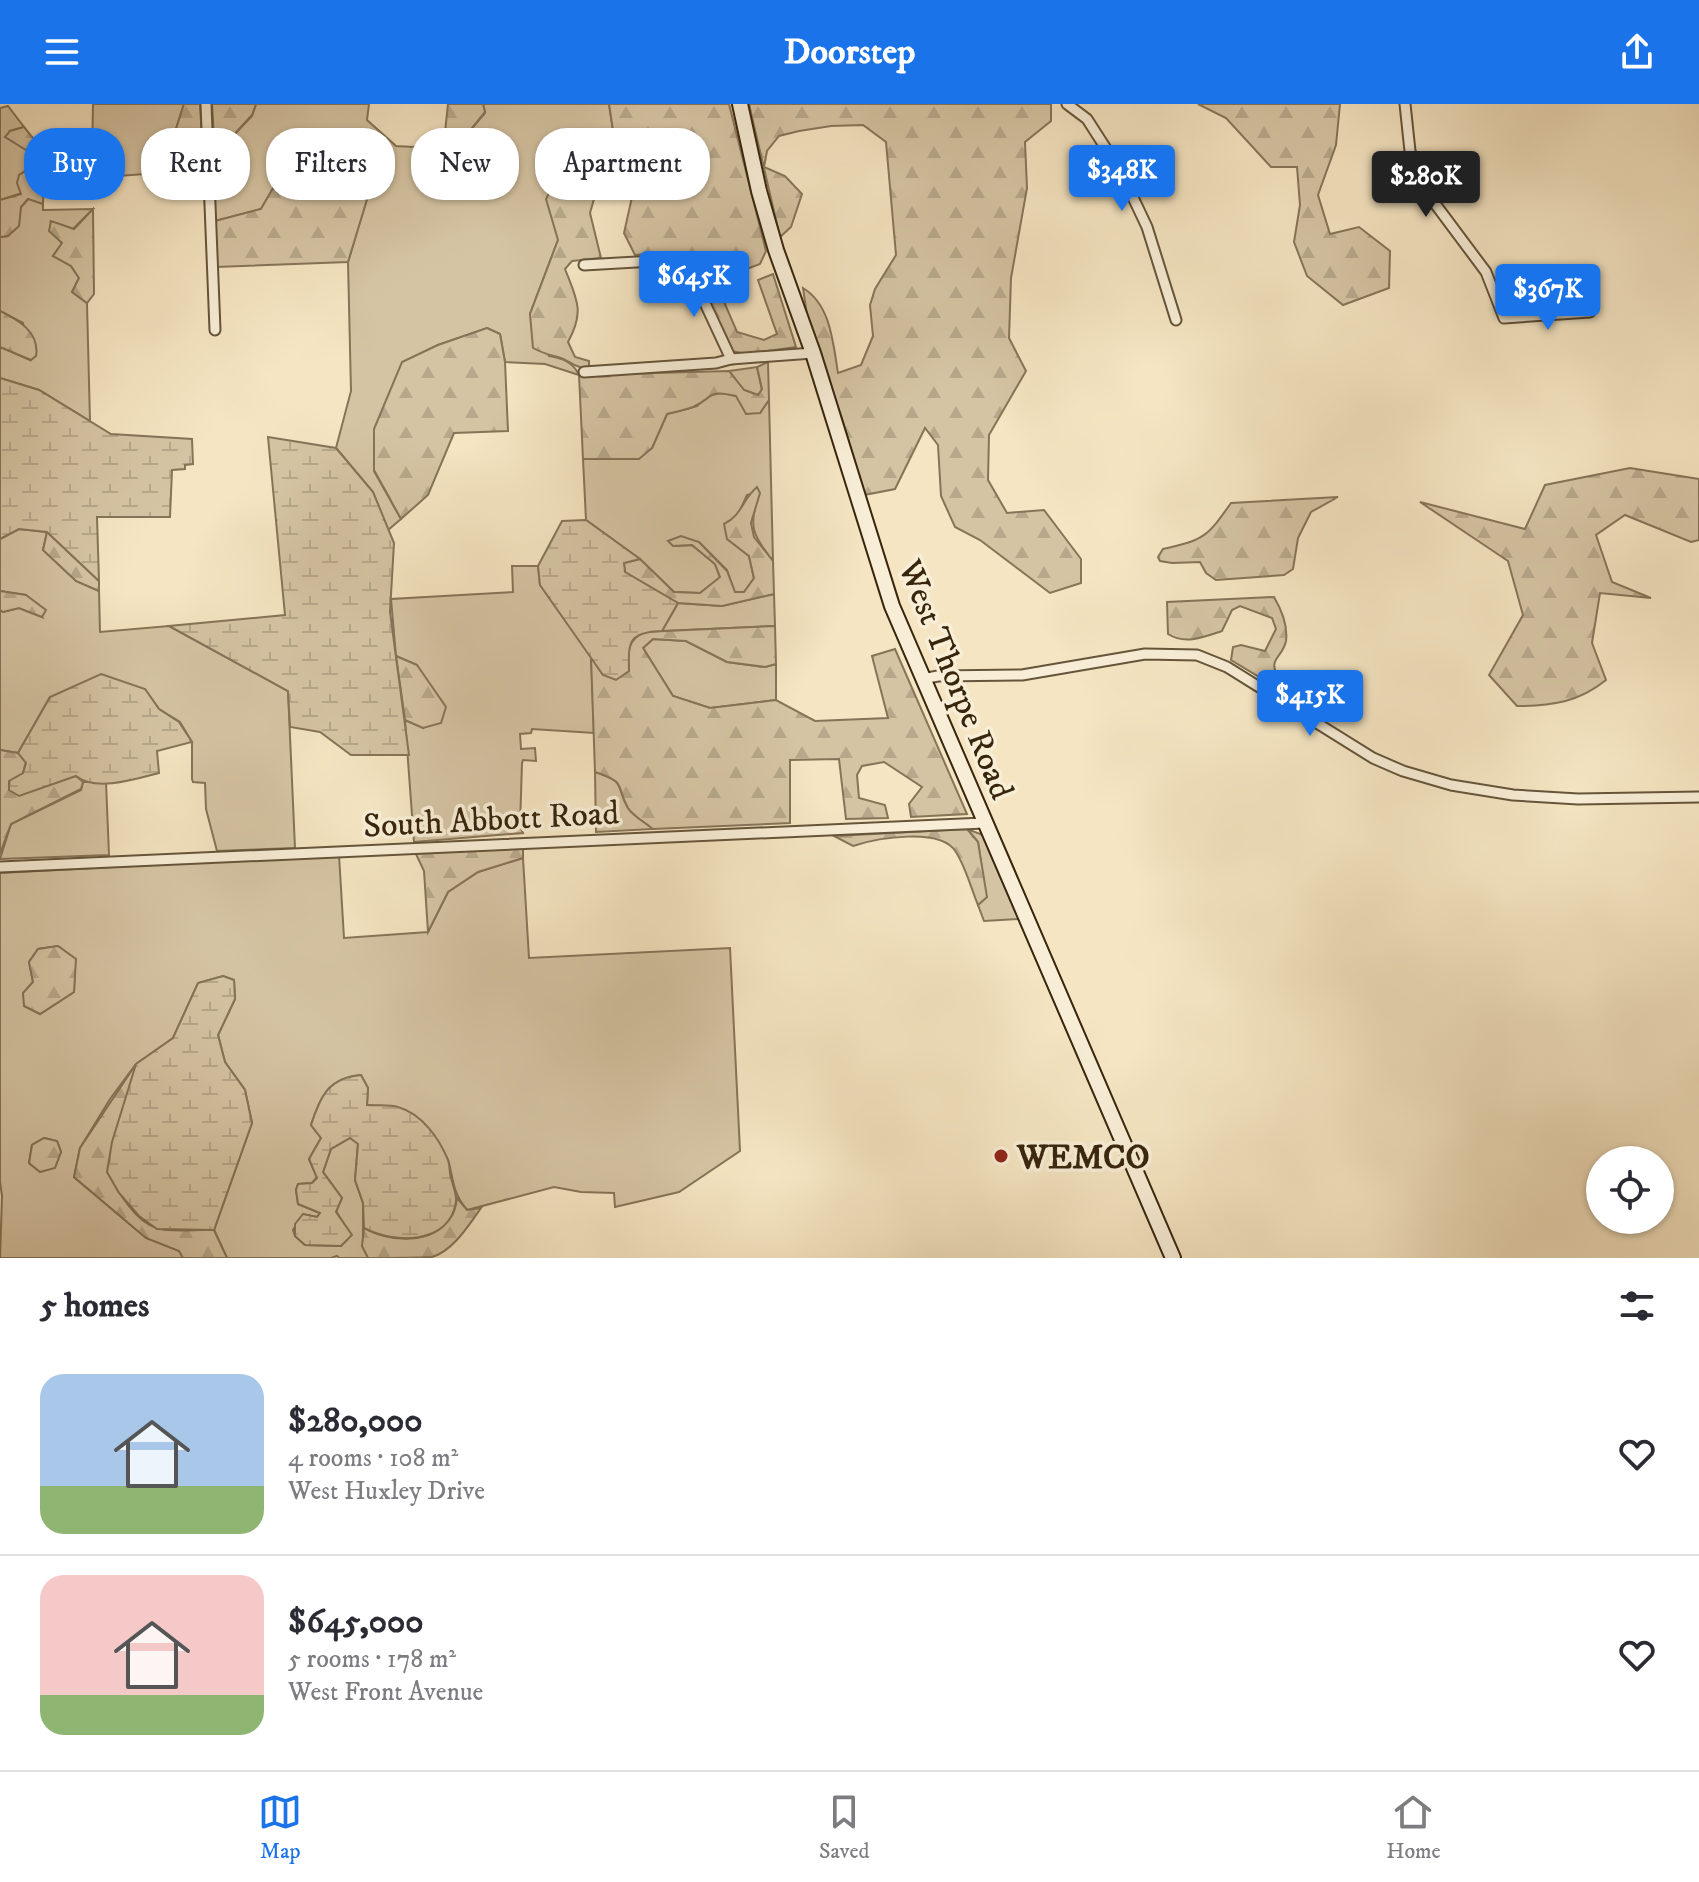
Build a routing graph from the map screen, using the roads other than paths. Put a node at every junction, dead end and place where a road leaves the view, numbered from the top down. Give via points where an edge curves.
1 (206, 104) edge
2 (740, 104) edge
3 (1067, 104) edge
4 (1405, 104) edge
5 (584, 265) dead end
6 (1590, 312) dead end
7 (1176, 320) dead end
8 (215, 330) dead end
9 (813, 353) junction
10 (731, 359) junction
11 (584, 372) dead end
12 (922, 679) junction
13 (1699, 797) edge
14 (984, 823) junction
15 (0, 867) edge
16 (1173, 1258) edge

1 - 8 street
2 - 9 street, West Thorpe Road via 772,236
3 - 7 street via 1087,119 1121,172 1147,227
4 - 6 street via 1419,177 1486,272 1504,318
5 - 10 street via 681,262
9 - 10 street
9 - 12 street, West Thorpe Road via 869,538
10 - 11 street
12 - 13 street via 1022,675 1145,654 1197,655 1227,667 1373,758 1451,785 1578,799
12 - 14 street, West Thorpe Road
14 - 15 street, South Abbott Road
14 - 16 street, West Thorpe Road

